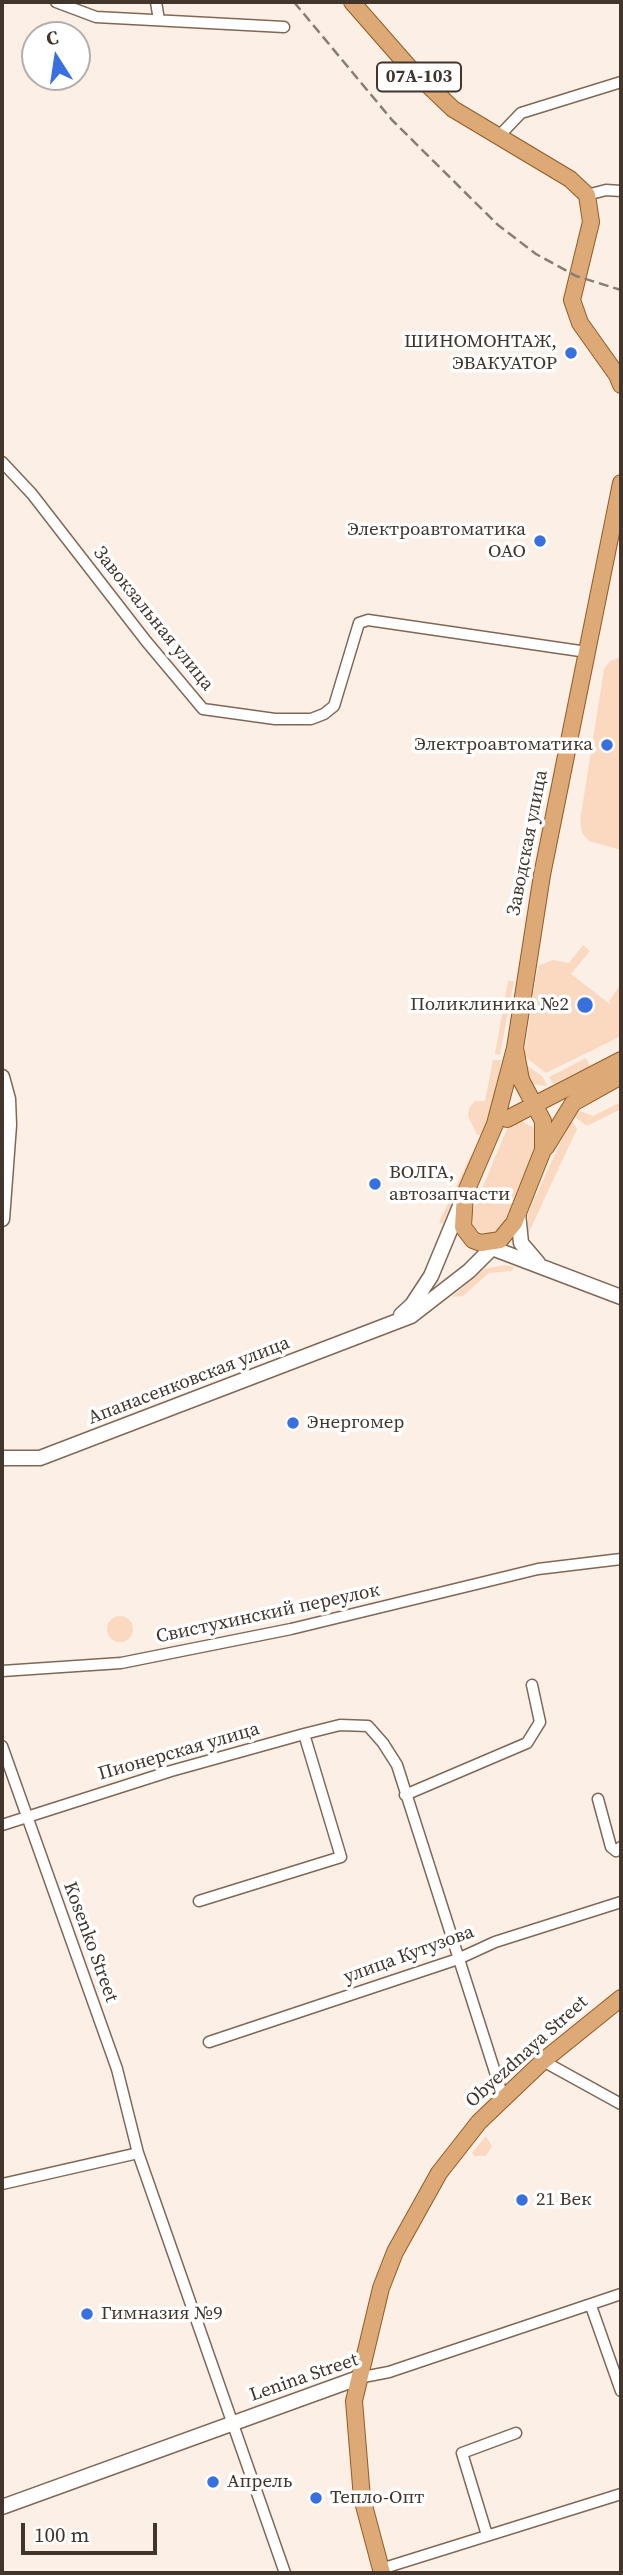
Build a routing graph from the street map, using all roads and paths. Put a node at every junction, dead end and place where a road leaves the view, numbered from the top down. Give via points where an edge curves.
1 (56, 2) edge
2 (156, 2) edge
3 (352, 2) edge
4 (159, 20) junction
5 (284, 27) dead end
6 (621, 82) edge
7 (498, 137) junction
8 (621, 191) edge
9 (587, 195) junction
10 (621, 385) edge
11 (2, 462) edge
12 (621, 483) edge
13 (587, 652) junction
14 (515, 1048) junction
15 (621, 1060) edge
16 (621, 1076) edge
17 (2, 1077) edge
18 (521, 1080) junction
19 (554, 1093) junction
20 (535, 1102) junction
21 (507, 1119) junction
22 (544, 1136) junction
23 (486, 1146) junction
24 (540, 1158) junction
25 (465, 1194) junction
26 (519, 1211) junction
27 (2, 1219) edge
28 (495, 1245) junction
29 (520, 1260) junction
30 (544, 1269) junction
31 (469, 1271) junction
32 (621, 1297) edge
33 (388, 1324) junction
34 (2, 1458) edge
35 (621, 1559) edge
36 (2, 1671) edge
37 (532, 1685) dead end
38 (304, 1734) junction
39 (2, 1746) edge
40 (405, 1795) junction
41 (598, 1800) dead end
42 (26, 1817) junction
43 (2, 1825) edge
44 (621, 1847) edge
45 (199, 1901) dead end
46 (621, 1902) edge
47 (458, 1959) junction
48 (621, 1998) edge
49 (209, 2042) dead end
50 (542, 2061) junction
51 (503, 2097) junction
52 (621, 2104) edge
53 (138, 2153) junction
54 (2, 2184) edge
55 (621, 2294) edge
56 (591, 2306) junction
57 (358, 2378) junction
58 (621, 2391) edge
59 (233, 2423) junction
60 (516, 2433) dead end
61 (621, 2494) edge
62 (2, 2507) edge
63 (487, 2535) junction
64 (382, 2571) edge
65 (285, 2573) edge

1 - 4 street via 96,17
2 - 4 street
3 - 7 main road, 07А-103 via 428,87
4 - 5 street
6 - 7 street via 521,113
7 - 9 main road, 07А-103 via 570,179
8 - 9 street
9 - 10 main road via 591,222 572,300 580,323
11 - 13 street, Завокзальная улица via 203,709 275,719 311,719 324,714 334,706 359,623 368,620
12 - 13 main road, Заводская улица
13 - 14 main road, Заводская улица via 542,876
14 - 18 main road
14 - 23 main road
15 - 19 main road
16 - 24 main road via 573,1103
17 - 27 main road via 9,1125
18 - 19 main road via 536,1093
18 - 20 main road
19 - 20 main road
20 - 21 main road
20 - 22 main road
21 - 22 main road via 531,1118
21 - 23 main road
22 - 24 main road
23 - 25 main road
24 - 26 main road
25 - 28 main road via 463,1227 473,1240
25 - 33 main road via 426,1285 412,1305
26 - 28 main road
26 - 30 main road via 521,1243
28 - 29 main road
28 - 31 main road, Апанасенковская улица
29 - 30 main road
29 - 31 main road via 489,1262
30 - 32 main road
31 - 33 main road, Апанасенковская улица via 424,1309
33 - 34 main road, Апанасенковская улица via 40,1458
35 - 36 street, Свистухинский переулок via 538,1569 291,1629 121,1663
37 - 40 street via 540,1722 527,1743
38 - 40 street, Пионерская улица via 340,1725 368,1726 397,1765
38 - 42 street, Пионерская улица
38 - 45 street via 341,1857
39 - 42 street, Kosenko Street
40 - 47 street
41 - 44 street via 611,1847 616,1851
42 - 43 street, Пионерская улица
42 - 53 street, Kosenko Street via 117,2069
46 - 47 street, улица Кутузова via 495,1942
47 - 49 street, улица Кутузова
47 - 51 street
48 - 50 main road, Obyezdnaya Street
50 - 51 main road, Obyezdnaya Street
50 - 52 street
51 - 57 main road, Obyezdnaya Street via 439,2173 409,2223 381,2288
53 - 54 street
53 - 59 street, Kosenko Street
55 - 56 street, Lenina Street
56 - 57 street, Lenina Street
56 - 58 street
57 - 59 main road, Lenina Street
57 - 64 main road, Obyezdnaya Street via 354,2407 357,2463
59 - 62 main road, Lenina Street
59 - 65 street, Kosenko Street
60 - 63 street via 462,2453
61 - 63 street
63 - 64 street

